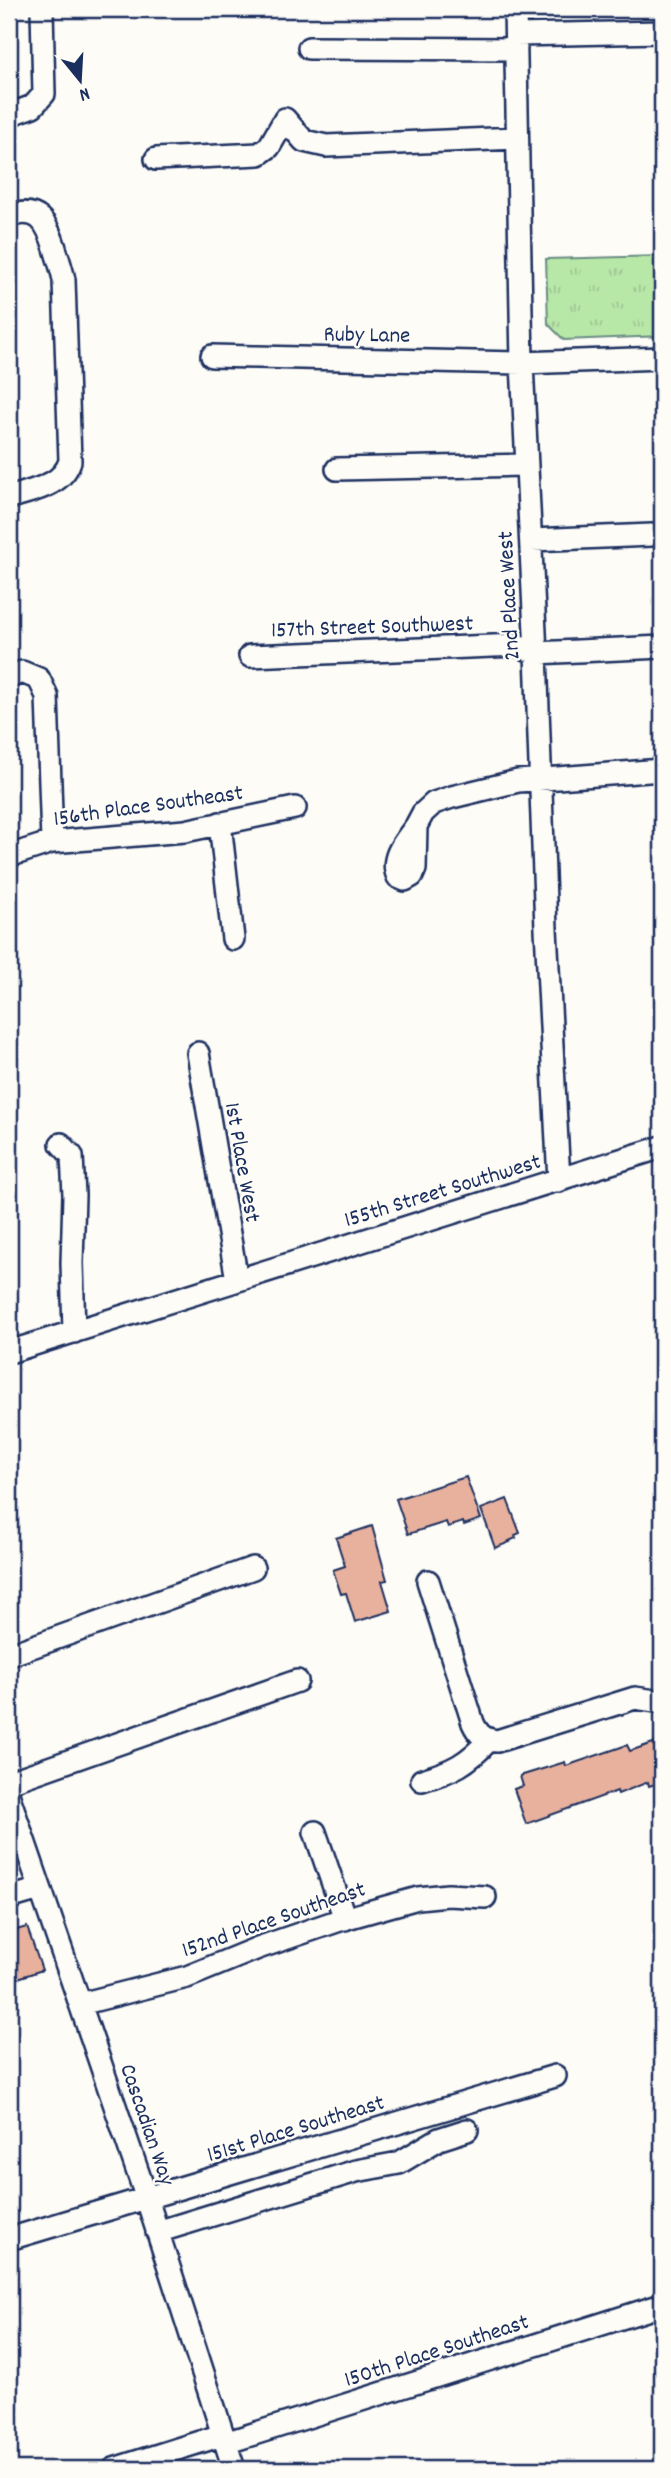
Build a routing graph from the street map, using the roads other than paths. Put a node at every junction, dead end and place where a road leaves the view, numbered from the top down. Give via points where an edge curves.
1 (41, 9) edge
2 (515, 9) edge
3 (662, 32) edge
4 (516, 42) junction
5 (309, 48) dead end
6 (9, 115) edge
7 (517, 138) junction
8 (156, 159) dead end
9 (9, 216) edge
10 (212, 356) dead end
11 (662, 358) edge
12 (522, 363) junction
13 (527, 465) junction
14 (337, 469) dead end
15 (9, 498) edge
16 (652, 535) dead end
17 (531, 540) junction
18 (662, 646) edge
19 (536, 653) junction
20 (250, 656) dead end
21 (9, 677) edge
22 (662, 770) edge
23 (540, 779) junction
24 (295, 808) dead end
25 (220, 823) junction
26 (416, 827) dead end
27 (52, 842) junction
28 (9, 856) edge
29 (233, 939) dead end
30 (198, 1053) dead end
31 (61, 1144) dead end
32 (662, 1147) edge
33 (559, 1181) junction
34 (237, 1280) junction
35 (74, 1332) junction
36 (9, 1352) edge
37 (253, 1568) dead end
38 (428, 1581) dead end
39 (9, 1655) edge
40 (297, 1681) dead end
41 (662, 1702) edge
42 (489, 1740) junction
43 (422, 1780) dead end
44 (9, 1782) edge
45 (9, 1797) edge
46 (315, 1832) dead end
47 (29, 1856) junction
48 (9, 1864) edge
49 (40, 1889) junction
50 (485, 1897) dead end
51 (9, 1898) edge
52 (345, 1919) junction
53 (80, 2004) junction
54 (555, 2076) dead end
55 (467, 2130) dead end
56 (147, 2199) junction
57 (157, 2232) junction
58 (9, 2239) edge
59 (662, 2305) edge
60 (224, 2439) junction
61 (114, 2469) edge
62 (234, 2469) edge

1 - 6 street via 44,94 33,106
2 - 4 street, 2nd Place West
3 - 4 street
4 - 5 street
4 - 7 street, 2nd Place West
7 - 8 street via 326,146 304,141 285,119 269,147 259,154
7 - 12 street, 2nd Place West
9 - 15 street via 36,215 48,227 64,280 70,461 63,476
10 - 12 street, Ruby Lane
11 - 12 street, Ruby Lane
12 - 13 street, 2nd Place West
13 - 14 street
13 - 17 street, 2nd Place West
16 - 17 street
17 - 19 street, 2nd Place West
18 - 19 street, 157th Street Southwest
19 - 20 street, 157th Street Southwest via 517,645
19 - 23 street, 2nd Place West
21 - 27 street via 22,673 39,679 47,696
22 - 23 street
23 - 26 street via 434,803
23 - 33 street, 2nd Place West
24 - 25 street, 156th Place Southeast
25 - 27 street, 156th Place Southeast via 185,831
25 - 29 street
27 - 28 street, 156th Place Southeast
30 - 34 street, 1st Place West
31 - 35 street via 72,1156
32 - 33 street, 155th Street Southwest
33 - 34 street, 155th Street Southwest
34 - 35 street, 155th Street Southwest
35 - 36 street, 155th Street Southwest
37 - 39 street
38 - 42 street via 472,1723 478,1734
40 - 44 street
41 - 42 street via 635,1698
42 - 43 street via 464,1764
45 - 47 street, Cascadian Way
46 - 52 street
47 - 48 street
47 - 49 street, Cascadian Way
49 - 51 street
49 - 53 street, Cascadian Way
50 - 52 street, 152nd Place Southeast via 418,1898
52 - 53 street, 152nd Place Southeast via 187,1977
53 - 56 street, Cascadian Way
54 - 56 street, 151st Place Southeast
55 - 57 street via 439,2139 398,2163 356,2171
56 - 57 street, Cascadian Way
56 - 58 street, 151st Place Southeast
57 - 60 street, Cascadian Way
59 - 60 street, 150th Place Southeast
60 - 61 street, 150th Place Southeast
60 - 62 street, Cascadian Way

